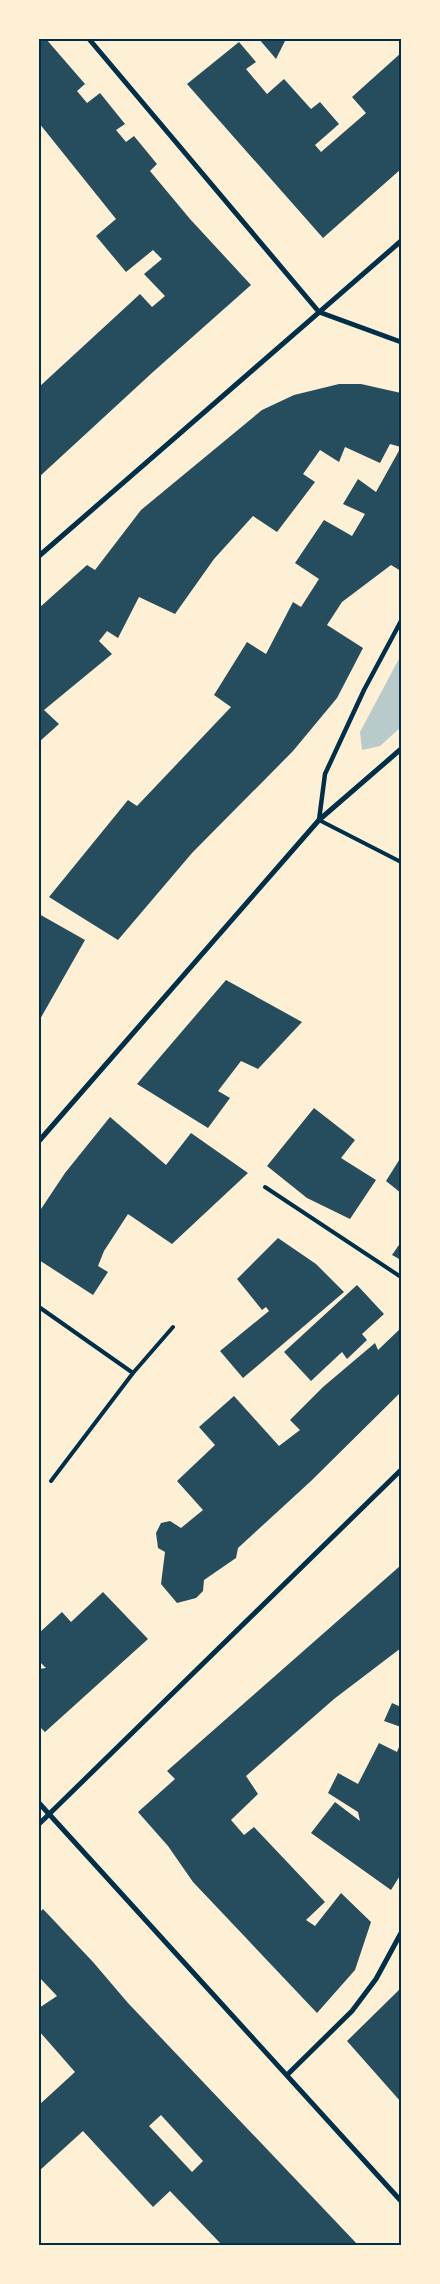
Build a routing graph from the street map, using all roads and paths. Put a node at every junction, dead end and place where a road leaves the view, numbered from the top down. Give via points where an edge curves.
1 (89, 39) edge
2 (401, 240) edge
3 (319, 312) junction
4 (401, 342) edge
5 (39, 556) edge
6 (401, 622) edge
7 (401, 749) edge
8 (319, 820) junction
9 (401, 862) edge
10 (39, 1141) edge
11 (265, 1188) dead end
12 (401, 1277) edge
13 (39, 1307) edge
14 (173, 1327) dead end
15 (133, 1373) junction
16 (401, 1470) edge
17 (51, 1481) dead end
18 (39, 1803) edge
19 (49, 1814) junction
20 (39, 1824) edge
21 (401, 1933) edge
22 (286, 2075) junction
23 (401, 2201) edge

1 - 3 street
2 - 3 street
3 - 4 street
3 - 5 street
6 - 8 street via 364,690 325,774
7 - 8 street
8 - 9 lane
8 - 10 street
11 - 12 lane
13 - 15 lane
14 - 15 lane
15 - 17 lane
16 - 19 street
18 - 19 street
19 - 20 street
19 - 22 street
21 - 22 street via 376,1979 352,2011
22 - 23 street

